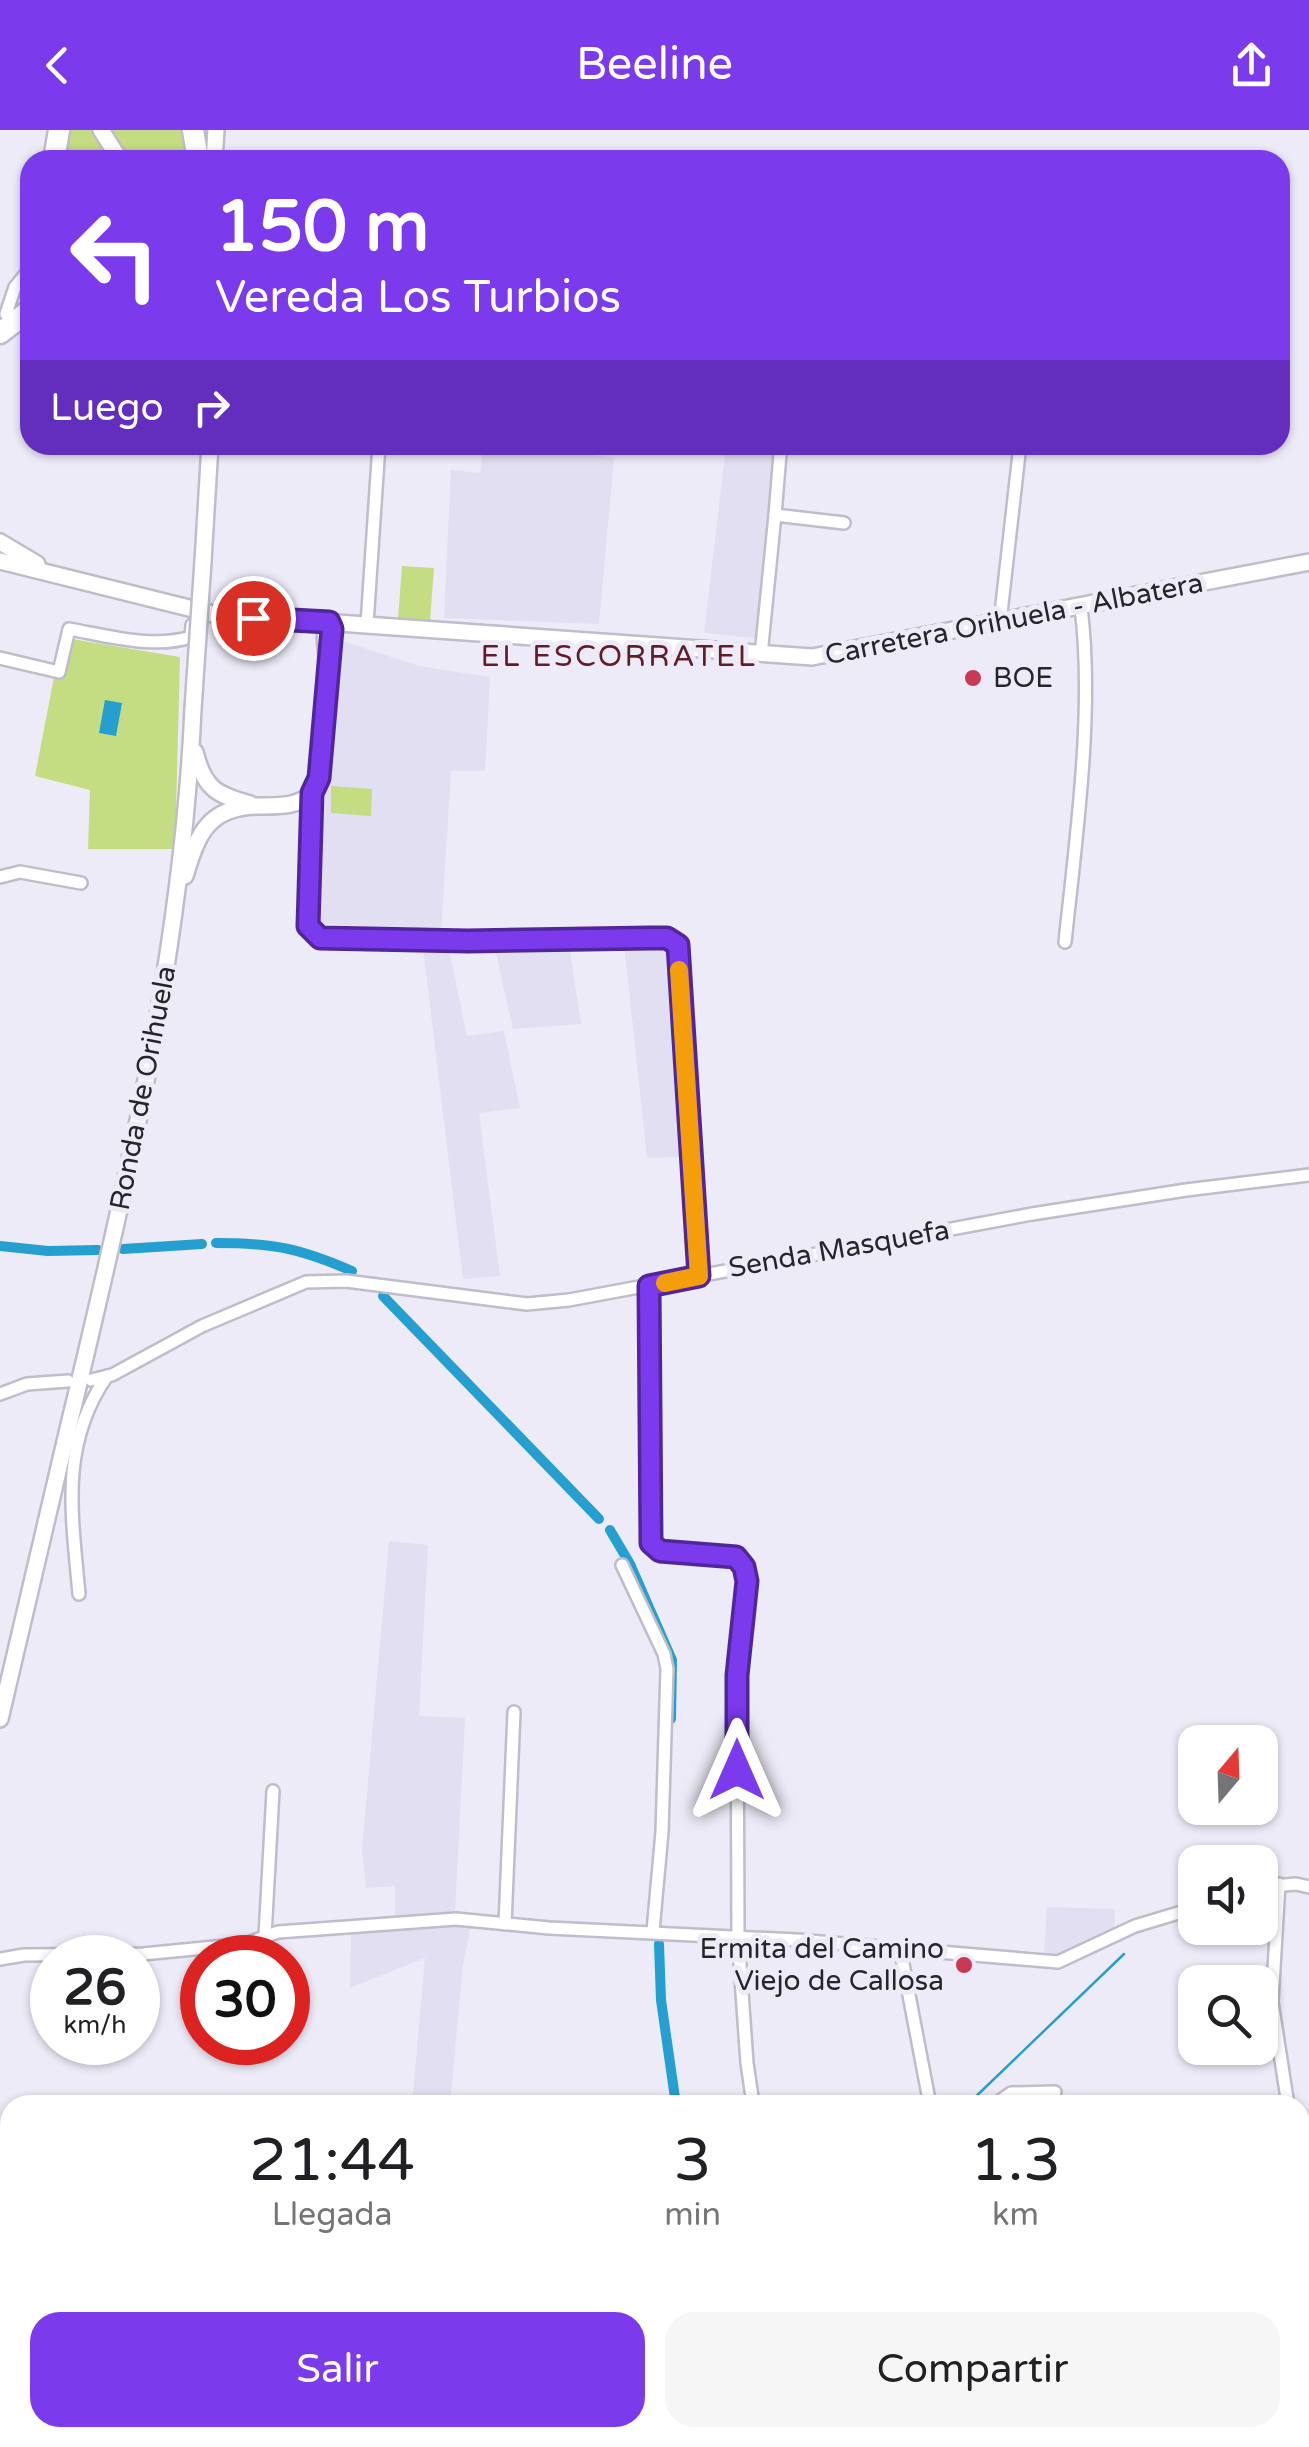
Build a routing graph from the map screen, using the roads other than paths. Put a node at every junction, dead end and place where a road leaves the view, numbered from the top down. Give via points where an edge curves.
1 (20, 280) edge
2 (0, 285) edge
3 (15, 286) junction
4 (3, 324) edge
5 (200, 455) edge
6 (212, 455) edge
7 (378, 455) edge
8 (780, 455) edge
9 (1019, 455) edge
10 (774, 515) junction
11 (844, 523) dead end
12 (0, 542) edge
13 (0, 561) edge
14 (203, 561) junction
15 (1309, 562) edge
16 (64, 576) junction
17 (1080, 608) junction
18 (194, 611) junction
19 (294, 620) junction
20 (329, 622) junction
21 (1000, 622) junction
22 (359, 624) junction
23 (762, 656) junction
24 (0, 658) edge
25 (327, 659) junction
26 (192, 740) junction
27 (312, 793) junction
28 (293, 804) junction
29 (258, 806) junction
30 (312, 831) junction
31 (0, 877) edge
32 (81, 883) dead end
33 (174, 914) junction
34 (1065, 942) dead end
35 (1309, 1175) edge
36 (699, 1276) junction
37 (649, 1286) junction
38 (107, 1376) junction
39 (68, 1380) dead end
40 (91, 1380) dead end
41 (0, 1394) edge
42 (622, 1565) dead end
43 (79, 1594) dead end
44 (514, 1712) dead end
45 (0, 1719) edge
46 (274, 1790) dead end
47 (1279, 1884) joint
48 (1309, 1887) edge
49 (1178, 1913) edge
50 (505, 1924) junction
51 (653, 1932) junction
52 (264, 1935) edge
53 (268, 1935) edge
54 (738, 1936) junction
55 (900, 1948) junction
56 (180, 1950) edge
57 (0, 1959) edge
58 (1055, 2092) dead end
59 (752, 2095) edge
60 (928, 2095) edge
61 (1008, 2095) edge
62 (1286, 2095) edge

1 - 3 street
2 - 3 street
3 - 4 street
5 - 14 main road
6 - 14 main road, Ronda de Orihuela
7 - 22 street
8 - 10 street
9 - 21 street
10 - 11 street
10 - 23 street
12 - 16 main road
13 - 16 main road
14 - 26 main road, Ronda de Orihuela, bridge
15 - 17 main road, Carretera Orihuela - Albatera
16 - 18 main road, Carretera Orihuela - Albatera
17 - 21 main road, Carretera Orihuela - Albatera
17 - 34 street via 1084,707
18 - 19 main road, Carretera Orihuela - Albatera
18 - 24 street via 191,637 176,642 69,629 59,672
19 - 20 main road, Carretera Orihuela - Albatera
19 - 25 main road via 320,634
20 - 22 main road, Carretera Orihuela - Albatera
20 - 25 main road
21 - 23 main road, Carretera Orihuela - Albatera via 828,656
22 - 23 main road, Carretera Orihuela - Albatera
22 - 25 main road via 339,635
25 - 27 main road
26 - 29 main road via 214,791
26 - 33 main road, Ronda de Orihuela
27 - 28 main road
27 - 30 street
28 - 29 main road
28 - 30 street
29 - 33 main road via 234,809 204,828
30 - 36 street via 308,926 320,938 667,938 678,945
31 - 32 street via 20,872
33 - 45 main road, Ronda de Orihuela via 124,1195
35 - 36 street, Senda Masquefa via 1032,1214
36 - 37 street, Senda Masquefa
37 - 38 street, Senda Masquefa via 527,1304 306,1282
37 - 54 street via 651,1543 660,1551 736,1557 747,1581 737,1675
38 - 40 street, Senda Masquefa
38 - 43 street via 92,1398 70,1486
39 - 41 street
42 - 51 street via 667,1668
44 - 50 street
46 - 52 street
47 - 48 street
47 - 62 street via 1272,2002
49 - 55 street via 1058,1962
50 - 51 street
50 - 53 street via 445,1918
51 - 54 street
54 - 55 street
54 - 59 street
55 - 60 street
56 - 57 street
58 - 61 street

